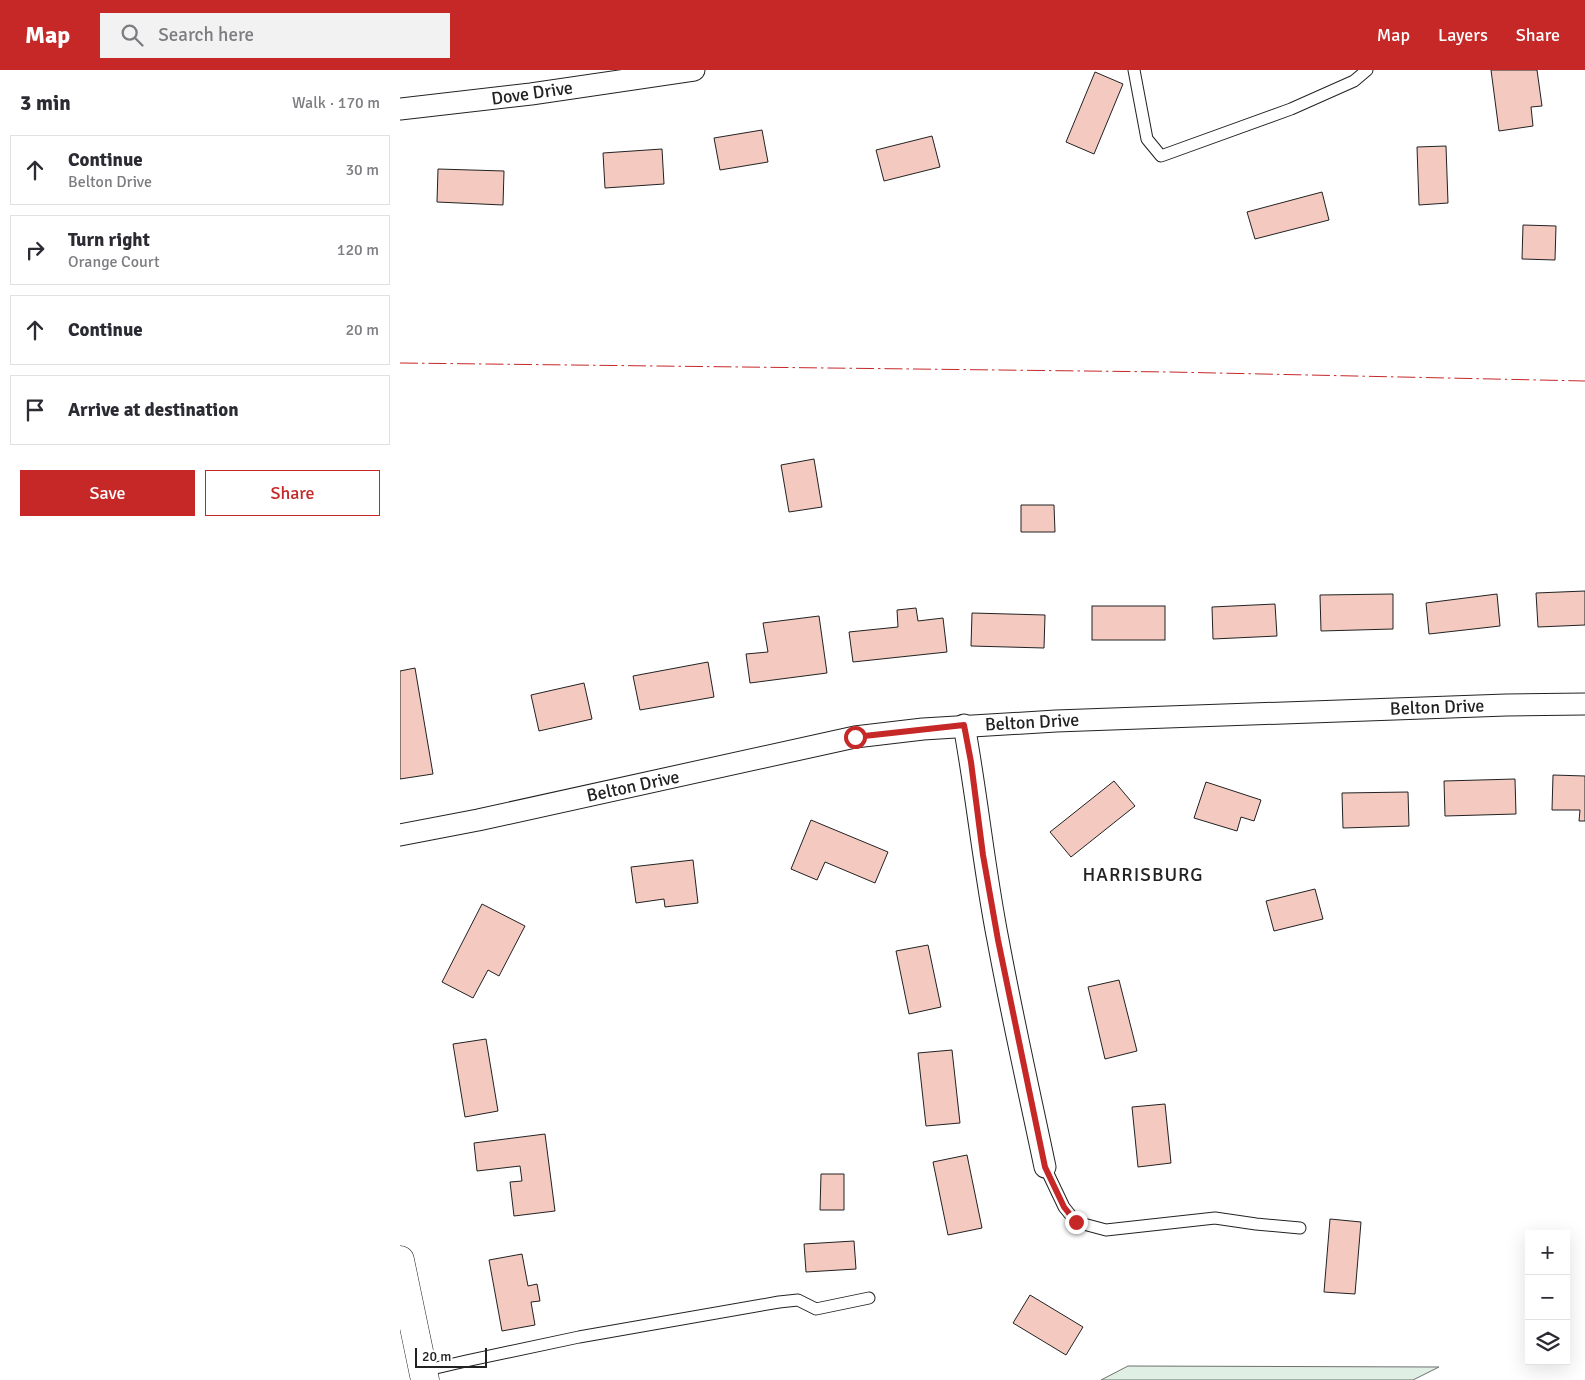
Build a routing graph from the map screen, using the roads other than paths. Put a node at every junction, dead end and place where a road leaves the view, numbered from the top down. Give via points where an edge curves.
1 (694, 70) edge
2 (1134, 70) edge
3 (1368, 70) edge
4 (400, 109) edge
5 (1585, 704) edge
6 (964, 725) junction
7 (400, 835) edge
8 (1045, 1167) joint
9 (1300, 1228) dead end
10 (400, 1260) edge
11 (869, 1298) dead end
12 (424, 1376) edge

1 - 4 street, Dove Drive
2 - 3 lane via 1147,139 1161,156 1291,109 1354,81
5 - 6 street, Belton Drive
6 - 7 street, Belton Drive via 855,737
6 - 8 street via 998,940
8 - 9 lane via 1064,1207 1076,1222 1106,1230 1215,1218
10 - 12 street
11 - 12 lane via 816,1309 798,1300 760,1305 579,1337 466,1361

